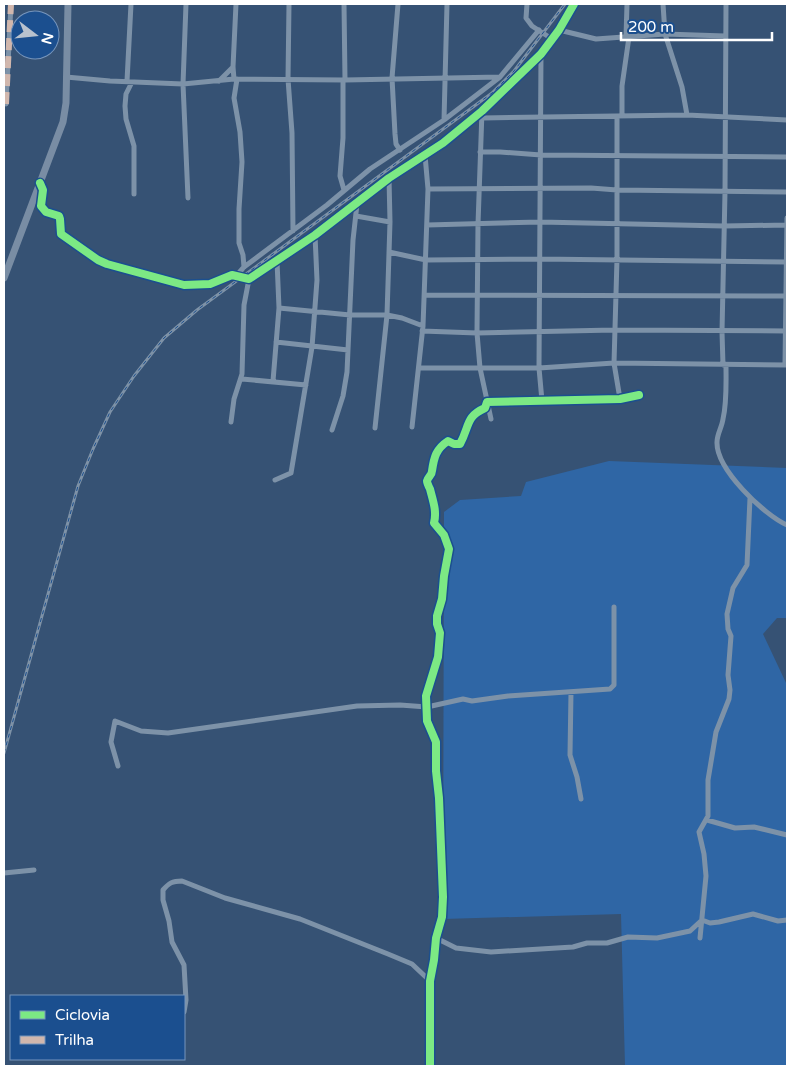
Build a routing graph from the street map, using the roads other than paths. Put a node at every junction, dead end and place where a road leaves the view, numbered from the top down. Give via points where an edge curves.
1 (68, 4) edge
2 (131, 4) edge
3 (186, 4) edge
4 (236, 4) edge
5 (289, 4) edge
6 (344, 4) edge
7 (398, 4) edge
8 (447, 4) edge
9 (527, 4) edge
10 (574, 4) edge
11 (627, 4) edge
12 (663, 4) edge
13 (726, 4) edge
14 (11, 7) edge
15 (4, 10) edge
16 (539, 30) junction
17 (559, 30) junction
18 (665, 34) junction
19 (725, 36) junction
20 (628, 37) junction
21 (552, 39) junction
22 (541, 54) junction
23 (233, 67) junction
24 (66, 77) junction
25 (500, 77) junction
26 (392, 78) junction
27 (445, 78) junction
28 (236, 79) junction
29 (288, 79) junction
30 (344, 80) junction
31 (129, 81) junction
32 (219, 81) junction
33 (183, 84) junction
34 (6, 104) dead end
35 (482, 114) junction
36 (687, 115) junction
37 (620, 116) junction
38 (541, 117) junction
39 (725, 118) junction
40 (444, 120) junction
41 (787, 120) edge
42 (400, 150) junction
43 (480, 152) junction
44 (541, 155) junction
45 (617, 155) junction
46 (425, 156) junction
47 (725, 157) junction
48 (787, 157) edge
49 (389, 178) junction
50 (40, 183) junction
51 (428, 189) junction
52 (479, 189) junction
53 (541, 189) junction
54 (344, 190) junction
55 (616, 190) junction
56 (725, 192) junction
57 (787, 192) edge
58 (134, 194) dead end
59 (188, 198) dead end
60 (358, 204) junction
61 (356, 216) junction
62 (787, 218) edge
63 (390, 222) junction
64 (540, 222) junction
65 (478, 224) junction
66 (616, 224) junction
67 (787, 225) edge
68 (427, 226) junction
69 (724, 226) junction
70 (293, 231) junction
71 (315, 235) junction
72 (389, 252) junction
73 (539, 259) junction
74 (426, 260) junction
75 (477, 260) junction
76 (617, 260) junction
77 (277, 261) junction
78 (723, 261) junction
79 (787, 262) edge
80 (244, 267) junction
81 (237, 275) junction
82 (4, 278) edge
83 (249, 279) junction
84 (476, 294) junction
85 (539, 294) junction
86 (424, 295) junction
87 (616, 296) junction
88 (722, 296) junction
89 (787, 296) edge
90 (279, 308) junction
91 (315, 312) junction
92 (350, 315) junction
93 (387, 315) junction
94 (423, 328) junction
95 (614, 330) junction
96 (786, 330) edge
97 (540, 332) junction
98 (722, 332) junction
99 (477, 333) junction
100 (276, 342) junction
101 (312, 347) junction
102 (348, 350) junction
103 (614, 363) junction
104 (786, 364) edge
105 (725, 365) junction
106 (420, 368) junction
107 (480, 368) junction
108 (539, 368) junction
109 (242, 379) junction
110 (273, 381) junction
111 (306, 385) junction
112 (639, 395) dead end
113 (620, 399) junction
114 (487, 402) junction
115 (542, 402) junction
116 (491, 419) dead end
117 (231, 422) dead end
118 (412, 427) dead end
119 (375, 428) dead end
120 (332, 430) dead end
121 (275, 480) dead end
122 (750, 498) junction
123 (787, 525) edge
124 (614, 607) dead end
125 (571, 692) junction
126 (427, 707) junction
127 (118, 766) dead end
128 (581, 799) dead end
129 (707, 820) junction
130 (787, 835) edge
131 (34, 870) dead end
132 (4, 873) edge
133 (702, 920) junction
134 (787, 920) edge
135 (436, 938) junction
136 (700, 938) dead end
137 (430, 981) junction
138 (185, 1006) edge
139 (430, 1066) edge

1 - 24 street
2 - 31 street
3 - 33 street
4 - 23 street
5 - 29 street
6 - 30 street
7 - 26 street
8 - 27 street
9 - 16 street via 526,18
10 - 17 street
11 - 20 street
12 - 18 street
13 - 19 street
14 - 15 street
14 - 34 street
16 - 21 street
16 - 25 street
17 - 20 street via 596,38
17 - 21 street
18 - 19 street
18 - 20 street
18 - 36 street via 682,87
19 - 39 street
20 - 37 street
21 - 22 street
22 - 35 street
22 - 38 street
23 - 28 street
23 - 32 street
24 - 31 street
24 - 50 street via 63,122
25 - 27 street
25 - 40 street
26 - 27 street
26 - 30 street
26 - 42 street via 396,144
27 - 40 street
28 - 29 street
28 - 32 street
28 - 80 street via 235,104 242,162 239,243
29 - 30 street
29 - 70 street
30 - 54 street via 340,176
31 - 33 street
31 - 58 street via 125,106 134,146
32 - 33 street
33 - 59 street
35 - 38 street
35 - 43 street
35 - 46 street
36 - 37 street
36 - 39 street
37 - 38 street
37 - 45 street
38 - 44 street
39 - 41 street
39 - 47 street
40 - 42 street
42 - 54 street
43 - 44 street
43 - 52 street
44 - 45 street
44 - 53 street
45 - 47 street
45 - 55 street
46 - 49 street
46 - 51 street
47 - 48 street
47 - 56 street
49 - 60 street
49 - 63 street
50 - 81 street via 43,190 41,206 46,212 59,216 61,234 98,260 190,286 210,284
50 - 82 street
51 - 52 street
51 - 68 street
52 - 53 street
52 - 65 street
53 - 55 street
53 - 64 street
54 - 70 street
55 - 56 street
55 - 66 street
56 - 57 street
56 - 69 street
60 - 61 street
60 - 71 street
61 - 63 street
61 - 92 street
62 - 67 street
63 - 72 street
64 - 65 street
64 - 66 street
64 - 73 street
65 - 68 street
65 - 75 street
66 - 69 street
66 - 76 street
67 - 69 street
67 - 79 street
68 - 74 street
69 - 78 street
70 - 80 street
71 - 77 street
71 - 91 street
72 - 74 street
72 - 93 street
73 - 75 street
73 - 76 street
73 - 85 street
74 - 75 street
74 - 86 street
75 - 84 street
76 - 78 street
76 - 87 street
77 - 83 street
77 - 90 street
78 - 79 street
78 - 88 street
79 - 89 street
80 - 81 street
81 - 83 street
83 - 109 street via 244,305
84 - 85 street
84 - 86 street
84 - 99 street
85 - 87 street
85 - 97 street
86 - 94 street
87 - 88 street
87 - 95 street
88 - 89 street
88 - 98 street
89 - 96 street
90 - 91 street
90 - 100 street
91 - 92 street
91 - 101 street
92 - 93 street
92 - 102 street
93 - 94 street
93 - 119 street
94 - 99 street
94 - 106 street
95 - 97 street
95 - 98 street
95 - 103 street
96 - 98 street
96 - 104 street
97 - 99 street
97 - 108 street
98 - 105 street
99 - 107 street
100 - 101 street
100 - 110 street
101 - 102 street
101 - 111 street
102 - 120 street via 343,396
103 - 105 street
103 - 108 street
103 - 113 street
104 - 105 street
105 - 122 street via 724,418 717,443 728,474
106 - 107 street
106 - 118 street
107 - 108 street
107 - 114 street
108 - 115 street
109 - 110 street
109 - 117 street via 234,399
110 - 111 street
111 - 121 street via 291,473
112 - 113 street
113 - 115 street
114 - 115 street
114 - 116 street
114 - 126 street via 486,408 475,412 460,444 448,441 442,445 432,460 432,472 427,482 436,508 434,523 444,535 449,549 436,624 440,633 438,657 429,682
122 - 123 street
122 - 129 street via 747,565 733,588 727,614 731,636 730,690 713,748
124 - 125 street via 614,685 610,689
125 - 126 street via 472,701 463,699
125 - 128 street via 570,755
126 - 127 street via 357,706 168,733 141,731 115,721 111,742
126 - 135 street via 427,720 436,742 443,897
129 - 130 street via 735,828 754,827
129 - 133 street via 700,832 706,876
131 - 132 street
133 - 134 street via 719,922 753,914 778,921
133 - 135 street via 690,931 657,938 628,937 574,947 490,952 456,948
133 - 136 street
135 - 137 street
137 - 138 street via 412,964 333,932 174,881 163,890 163,900 172,942 184,965
137 - 139 street

